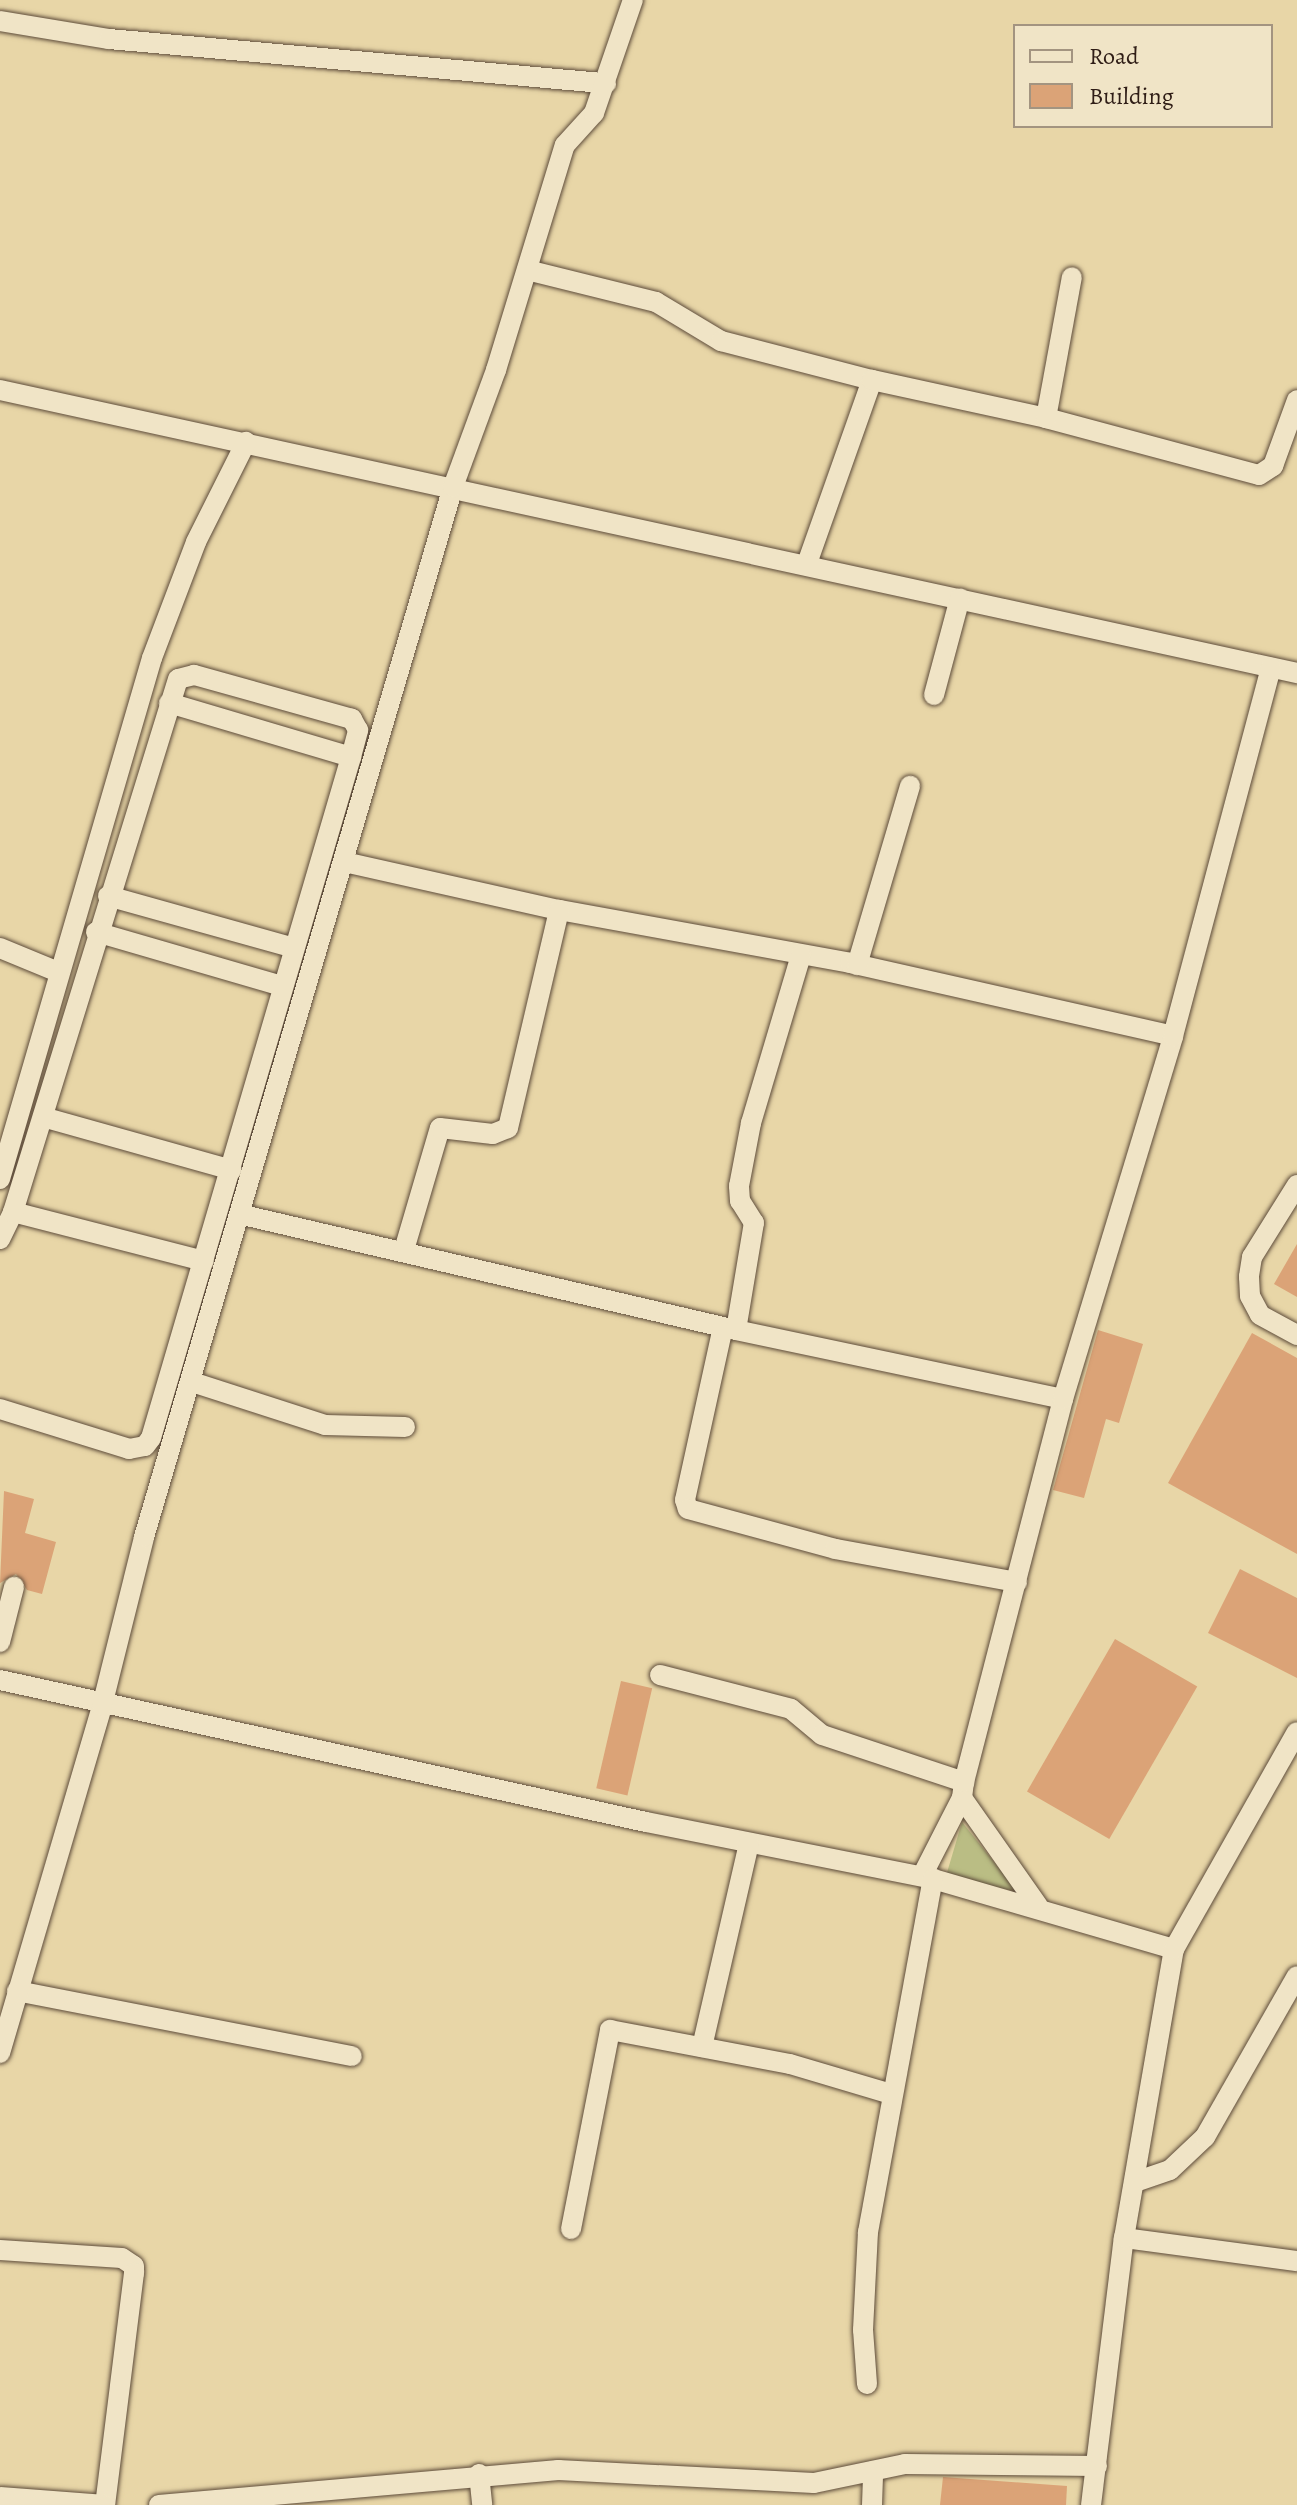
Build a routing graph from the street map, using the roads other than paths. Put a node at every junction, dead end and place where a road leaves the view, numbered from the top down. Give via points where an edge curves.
1 (633, 0) edge
2 (0, 21) edge
3 (606, 83) junction
4 (527, 270) junction
5 (1072, 277) dead end
6 (872, 380) junction
7 (0, 390) edge
8 (1297, 400) edge
9 (1046, 418) junction
10 (246, 442) junction
11 (453, 487) junction
12 (807, 564) junction
13 (960, 598) junction
14 (1271, 668) junction
15 (1297, 673) edge
16 (934, 695) dead end
17 (169, 703) junction
18 (351, 757) junction
19 (910, 786) dead end
20 (344, 862) junction
21 (108, 896) junction
22 (559, 910) junction
23 (96, 932) junction
24 (0, 948) edge
25 (294, 948) junction
26 (801, 955) junction
27 (857, 965) junction
28 (58, 972) junction
29 (282, 986) junction
30 (1173, 1036) junction
31 (43, 1117) junction
32 (232, 1170) junction
33 (0, 1179) edge
34 (1297, 1185) edge
35 (13, 1212) junction
36 (243, 1215) junction
37 (0, 1239) edge
38 (404, 1250) junction
39 (204, 1261) junction
40 (730, 1329) junction
41 (1297, 1335) edge
42 (192, 1382) junction
43 (1063, 1399) junction
44 (0, 1409) edge
45 (405, 1427) dead end
46 (1017, 1582) junction
47 (14, 1587) dead end
48 (0, 1642) edge
49 (660, 1675) dead end
50 (0, 1680) edge
51 (102, 1706) junction
52 (1297, 1732) edge
53 (963, 1790) junction
54 (749, 1843) junction
55 (927, 1878) junction
56 (1038, 1906) junction
57 (1174, 1949) junction
58 (1297, 1976) edge
59 (17, 1991) junction
60 (702, 2047) junction
61 (0, 2053) edge
62 (352, 2056) dead end
63 (891, 2094) junction
64 (1135, 2182) junction
65 (571, 2229) dead end
66 (1124, 2238) junction
67 (0, 2250) edge
68 (1297, 2261) edge
69 (867, 2384) dead end
70 (1097, 2466) junction
71 (873, 2471) junction
72 (479, 2474) junction
73 (0, 2497) edge
74 (159, 2505) edge
75 (482, 2505) edge
76 (872, 2505) edge
77 (1091, 2505) edge

1 - 3 street
2 - 3 street via 109,39
3 - 4 street via 594,113 565,145
4 - 6 street via 656,302 721,341
4 - 11 street
5 - 9 street
6 - 9 street
6 - 12 street
7 - 10 street
8 - 9 street via 1273,466 1259,475
10 - 11 street
10 - 28 street via 196,542 152,658
11 - 12 street
11 - 20 street
12 - 13 street
13 - 14 street
13 - 16 street
14 - 15 street
14 - 30 street
17 - 18 street
17 - 18 street via 178,679 194,675 352,719 358,730
17 - 21 street
18 - 25 street
19 - 27 street
20 - 22 street
20 - 36 street
21 - 23 street
21 - 25 street
22 - 26 street
22 - 38 street via 508,1128 493,1134 440,1128
23 - 29 street
23 - 31 street
24 - 28 street
25 - 29 street
26 - 27 street
26 - 40 street via 751,1123 739,1186 740,1201 754,1223
27 - 30 street
28 - 33 street
29 - 32 street
30 - 43 street
31 - 32 street
31 - 35 street
32 - 39 street
34 - 41 street via 1252,1257 1249,1277 1250,1296 1260,1315
35 - 37 street
35 - 39 street
36 - 38 street
36 - 42 street
38 - 40 street
39 - 44 street via 145,1446 129,1449
40 - 43 street
40 - 46 street via 685,1500 688,1509 835,1549
42 - 45 street via 325,1425
42 - 51 street via 144,1537
43 - 46 street
46 - 53 street
47 - 48 street
49 - 53 street via 791,1709 822,1735
50 - 51 street
51 - 54 street
51 - 59 street
52 - 57 street
53 - 55 street
53 - 56 street
54 - 55 street
54 - 60 street
55 - 56 street
55 - 63 street
56 - 57 street
57 - 64 street
58 - 64 street via 1205,2137 1170,2170
59 - 61 street
59 - 62 street
60 - 63 street via 790,2064
60 - 65 street via 610,2030
63 - 69 street via 864,2274
64 - 66 street
66 - 68 street
66 - 70 street
67 - 73 street via 122,2258 134,2266 134,2273 105,2505
70 - 71 street via 927,2463
70 - 77 street
71 - 72 street via 814,2483 585,2471
71 - 76 street
72 - 74 street
72 - 75 street

